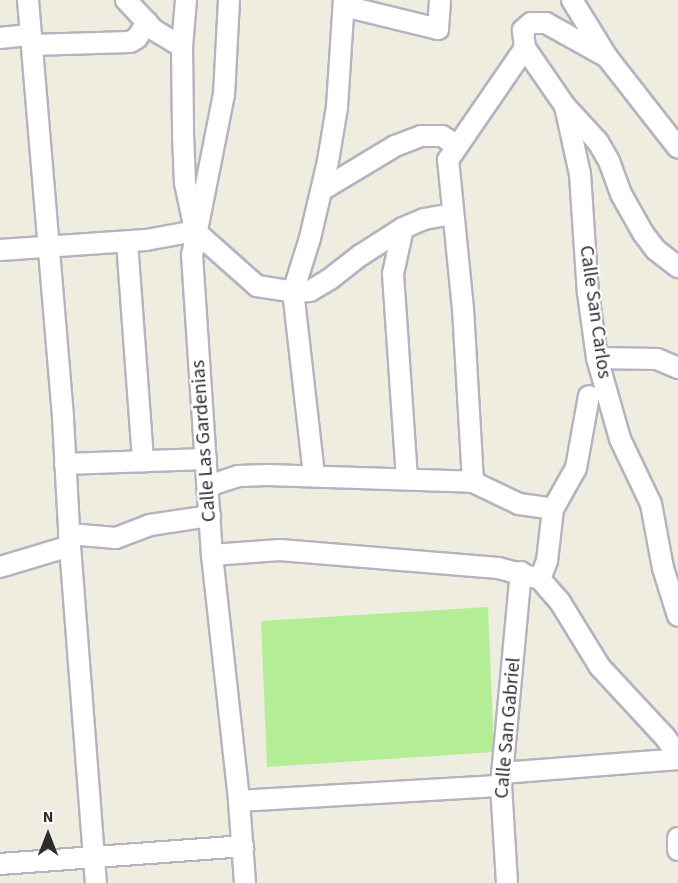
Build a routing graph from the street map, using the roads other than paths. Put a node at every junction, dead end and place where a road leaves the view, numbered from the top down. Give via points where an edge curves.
1 (28, 0) edge
2 (126, 0) edge
3 (186, 0) edge
4 (229, 0) edge
5 (440, 0) edge
6 (572, 0) edge
7 (344, 3) edge
8 (147, 22) junction
9 (0, 38) edge
10 (32, 40) junction
11 (182, 46) junction
12 (525, 48) junction
13 (607, 57) junction
14 (565, 106) junction
15 (456, 145) junction
16 (678, 148) edge
17 (322, 190) junction
18 (453, 214) junction
19 (403, 228) junction
20 (195, 231) junction
21 (127, 242) junction
22 (48, 246) junction
23 (0, 250) edge
24 (678, 267) edge
25 (293, 292) junction
26 (597, 358) junction
27 (678, 368) edge
28 (589, 396) dead end
29 (206, 459) junction
30 (143, 461) junction
31 (65, 464) junction
32 (314, 474) junction
33 (407, 478) junction
34 (473, 482) junction
35 (208, 486) junction
36 (554, 509) junction
37 (210, 516) junction
38 (69, 540) junction
39 (212, 555) junction
40 (0, 567) edge
41 (520, 572) junction
42 (540, 579) junction
43 (678, 616) edge
44 (678, 757) edge
45 (502, 779) junction
46 (239, 801) junction
47 (243, 846) junction
48 (94, 857) junction
49 (0, 864) edge
50 (96, 883) edge
51 (245, 883) edge
52 (507, 883) edge

1 - 10 street
2 - 8 street
3 - 11 street
4 - 20 street, Calle Las Gardenias via 224,94
5 - 7 street via 438,29
6 - 13 street
7 - 17 street via 337,106
8 - 10 street via 130,42
8 - 11 street
9 - 10 street
10 - 22 street
11 - 20 street via 186,183
12 - 13 street via 523,30 531,23 546,23
12 - 14 street
12 - 15 street
13 - 16 street
14 - 24 street via 598,142 643,233 656,250
14 - 26 street, Calle San Carlos via 580,174
15 - 17 street via 442,135 421,136 395,146
15 - 18 street via 448,160
17 - 25 street
18 - 19 street via 424,219
18 - 34 street
19 - 25 street via 310,291
19 - 33 street via 393,274
20 - 21 street
20 - 25 street via 257,286
20 - 29 street, Calle Las Gardenias via 192,282
21 - 22 street
21 - 30 street
22 - 23 street
22 - 31 street
25 - 32 street
26 - 27 street via 657,359
26 - 43 street, Calle San Carlos via 620,439 651,504 663,568
28 - 36 street via 576,468
29 - 30 street
29 - 35 street, Calle Las Gardenias
30 - 31 street
31 - 38 street
32 - 33 street
32 - 35 street via 238,476
33 - 34 street
34 - 36 street via 519,504
35 - 37 street, Calle Las Gardenias
36 - 42 street via 547,561
37 - 38 street via 150,525 116,538
37 - 39 street, Calle Las Gardenias
38 - 40 street
38 - 48 street
39 - 41 street via 280,550
39 - 46 street, Calle Las Gardenias
41 - 42 street
41 - 45 street, Calle San Gabriel
42 - 44 street via 560,603 600,667 665,737
44 - 45 street
45 - 46 street
45 - 52 street, Calle San Gabriel
46 - 47 street, Calle Las Gardenias
47 - 48 street
47 - 51 street, Calle Las Gardenias
48 - 49 street
48 - 50 street

